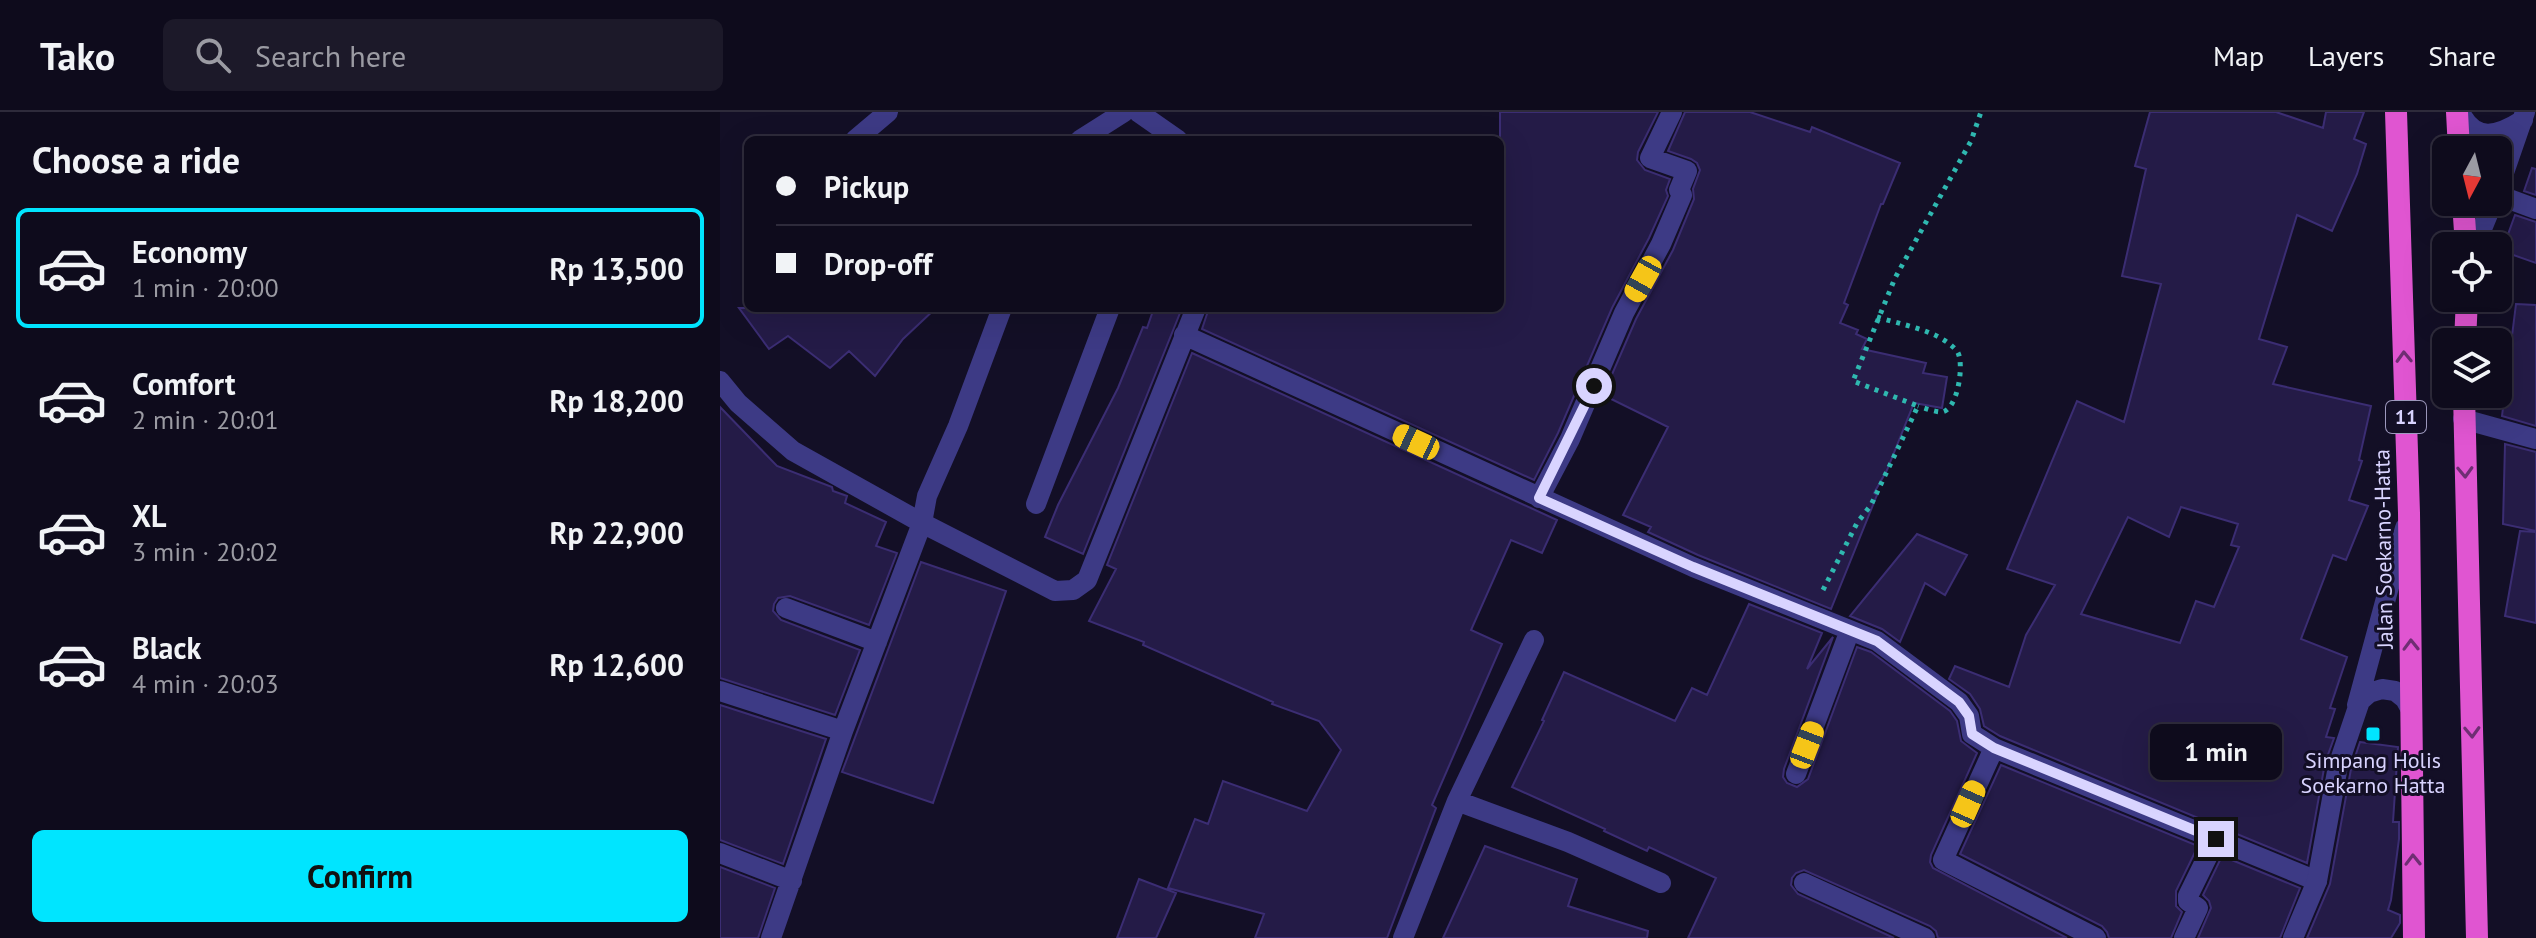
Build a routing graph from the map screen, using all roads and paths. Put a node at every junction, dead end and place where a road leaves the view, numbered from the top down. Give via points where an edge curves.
1 (888, 112) edge
2 (1124, 112) edge
3 (1138, 112) edge
4 (1672, 112) edge
5 (1981, 112) edge
6 (2396, 112) edge
7 (2458, 112) edge
8 (2524, 116) edge
9 (860, 136) edge
10 (1086, 136) edge
11 (1172, 136) edge
12 (2459, 136) edge
13 (2512, 152) edge
14 (2512, 199) edge
15 (2536, 209) edge
16 (1001, 312) edge
17 (1108, 312) edge
18 (1194, 312) edge
19 (1877, 317) junction
20 (1184, 335) junction
21 (720, 381) edge
22 (1918, 406) junction
23 (2463, 408) edge
24 (2463, 419) junction
25 (2536, 439) edge
26 (1539, 498) junction
27 (1036, 504) dead end
28 (2409, 513) junction
29 (922, 523) junction
30 (786, 608) dead end
31 (1810, 615) junction
32 (1850, 630) junction
33 (1534, 640) dead end
34 (877, 642) junction
35 (720, 691) edge
36 (2355, 713) junction
37 (2412, 723) junction
38 (843, 731) junction
39 (1994, 748) junction
40 (1796, 774) dead end
41 (1457, 801) junction
42 (2216, 839) junction
43 (720, 853) edge
44 (792, 881) junction
45 (2317, 881) junction
46 (1661, 883) dead end
47 (1804, 883) dead end
48 (771, 938) edge
49 (1403, 938) edge
50 (1925, 938) edge
51 (2096, 938) edge
52 (2184, 938) edge
53 (2293, 938) edge
54 (2414, 938) edge
55 (2477, 938) edge

1 - 9 street
2 - 10 street
3 - 11 street
4 - 26 street via 1650,158 1687,171 1682,195
5 - 19 path via 1971,141
28 -> 6 highway, Jalan Soekarno-Hatta / 11
7 - 8 street via 2471,129 2496,134
7 - 12 highway
8 - 13 street
14 - 15 street
16 - 29 street via 927,496
17 - 27 street
18 - 20 street
19 - 22 path via 1853,381
19 - 22 path via 1924,332 1959,353 1962,365 1949,409
20 - 26 street
20 - 29 street via 1087,580 1073,590 1055,591
21 - 29 street via 793,451
22 - 31 path
23 - 24 highway
24 - 25 street
24 -> 55 highway
26 - 31 street
28 - 36 street
37 -> 28 highway, Jalan Soekarno-Hatta / 11
29 - 34 street
30 - 34 street
31 - 32 street
32 - 39 street via 1877,641 1959,702 1972,734
32 - 40 street
33 - 41 street
34 - 38 street
35 - 38 street
36 - 37 street via 2369,693 2395,691 2411,710
36 - 45 street via 2338,766
54 -> 37 highway, Jalan Soekarno-Hatta / 11
38 - 44 street
39 - 42 street
39 - 51 street via 1943,860
41 - 46 street
41 - 49 street
42 - 45 street
42 - 52 street via 2188,896 2198,908
43 - 44 street
44 - 48 street
45 - 53 street
47 - 50 street

